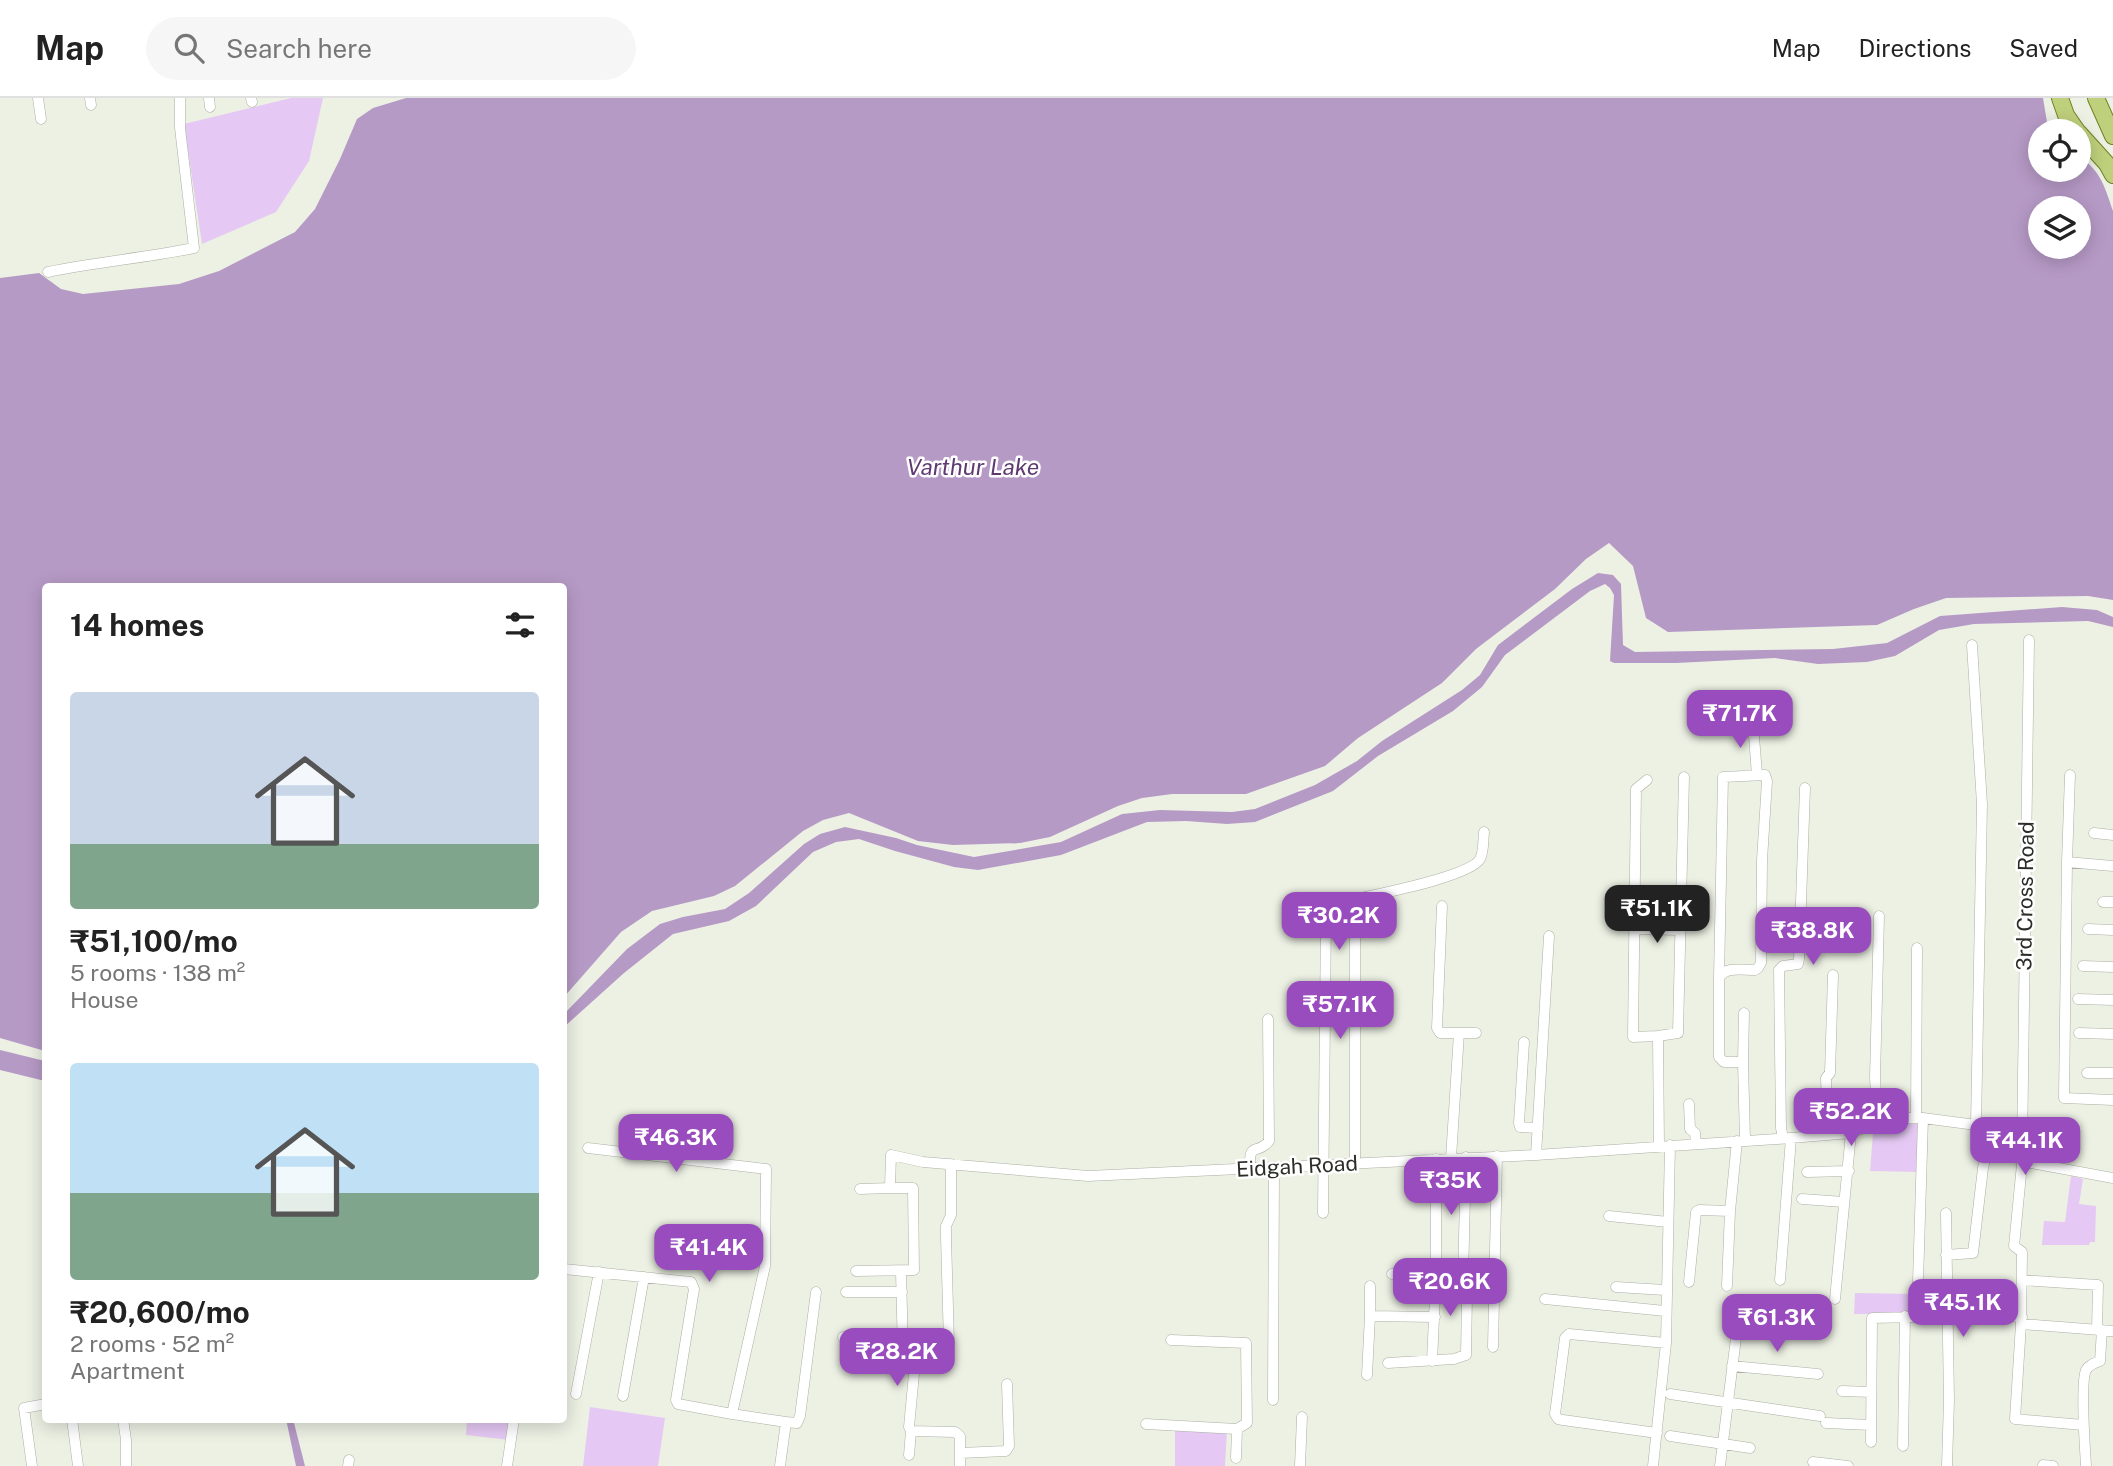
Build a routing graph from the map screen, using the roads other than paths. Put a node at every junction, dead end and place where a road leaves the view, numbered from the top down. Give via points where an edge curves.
1 (38, 98) edge
2 (180, 98) edge
3 (2060, 98) edge
4 (2096, 98) edge
5 (41, 119) dead end
6 (2068, 119) edge
7 (2113, 136) edge
8 (2091, 146) edge
9 (2113, 175) edge
10 (48, 272) dead end
11 (2029, 640) dead end
12 (1972, 645) dead end
13 (1753, 723) dead end
14 (1757, 775) junction
15 (2070, 775) dead end
16 (1684, 777) dead end
17 (1647, 780) dead end
18 (1805, 788) dead end
19 (1484, 832) dead end
20 (2095, 834) dead end
21 (2113, 835) edge
22 (2067, 862) junction
23 (2113, 866) edge
24 (1443, 906) dead end
25 (1879, 916) dead end
26 (1326, 917) dead end
27 (1634, 929) junction
28 (2088, 929) dead end
29 (1681, 930) junction
30 (2113, 930) edge
31 (1549, 936) dead end
32 (1917, 948) dead end
33 (2083, 966) dead end
34 (2113, 967) edge
35 (1833, 975) dead end
36 (1718, 978) junction
37 (2078, 999) dead end
38 (2113, 1000) edge
39 (1744, 1013) dead end
40 (1268, 1019) dead end
41 (1459, 1033) junction
42 (1476, 1033) dead end
43 (2079, 1033) dead end
44 (2113, 1034) edge
45 (1658, 1036) junction
46 (1524, 1042) dead end
47 (1743, 1062) junction
48 (2087, 1073) dead end
49 (2113, 1073) edge
50 (2113, 1100) edge
51 (1689, 1104) dead end
52 (1919, 1118) junction
53 (1878, 1122) junction
54 (1976, 1125) junction
55 (1538, 1128) junction
56 (1992, 1132) junction
57 (1851, 1133) junction
58 (1828, 1135) junction
59 (1787, 1138) junction
60 (1741, 1141) junction
61 (2066, 1142) dead end
62 (1696, 1143) junction
63 (1664, 1146) junction
64 (589, 1148) dead end
65 (2022, 1153) junction
66 (1536, 1155) junction
67 (1497, 1156) junction
68 (1466, 1157) junction
69 (1451, 1158) junction
70 (1436, 1159) junction
71 (1355, 1163) junction
72 (951, 1164) junction
73 (1323, 1164) junction
74 (2051, 1166) junction
75 (1274, 1167) junction
76 (1250, 1168) junction
77 (1849, 1171) junction
78 (1807, 1172) dead end
79 (2113, 1178) edge
80 (890, 1188) junction
81 (860, 1189) dead end
82 (1802, 1199) dead end
83 (1844, 1202) junction
84 (1730, 1212) junction
85 (1323, 1213) dead end
86 (1946, 1213) dead end
87 (1609, 1216) dead end
88 (1668, 1222) junction
89 (1946, 1255) junction
90 (567, 1269) edge
91 (901, 1270) junction
92 (856, 1271) dead end
93 (599, 1272) junction
94 (1392, 1274) dead end
95 (1436, 1275) junction
96 (644, 1277) junction
97 (1463, 1278) dead end
98 (1780, 1280) dead end
99 (2022, 1280) junction
100 (1689, 1282) dead end
101 (1370, 1286) dead end
102 (1727, 1286) dead end
103 (1616, 1287) dead end
104 (1975, 1289) dead end
105 (1665, 1290) junction
106 (1946, 1291) junction
107 (816, 1292) dead end
108 (846, 1292) dead end
109 (902, 1292) junction
110 (1467, 1295) dead end
111 (1545, 1299) dead end
112 (1835, 1299) dead end
113 (1665, 1311) junction
114 (1370, 1316) junction
115 (1905, 1316) junction
116 (1947, 1316) junction
117 (1435, 1317) junction
118 (2022, 1320) junction
119 (1826, 1327) dead end
120 (2104, 1330) edge
121 (902, 1335) junction
122 (843, 1337) dead end
123 (1171, 1340) dead end
124 (1666, 1343) junction
125 (949, 1344) dead end
126 (1493, 1347) dead end
127 (1432, 1361) junction
128 (1388, 1363) dead end
129 (1732, 1366) junction
130 (1818, 1374) dead end
131 (1367, 1375) dead end
132 (1007, 1384) dead end
133 (1842, 1391) dead end
134 (1871, 1392) junction
135 (576, 1394) dead end
136 (1670, 1394) dead end
137 (622, 1396) dead end
138 (1273, 1400) dead end
139 (1728, 1402) junction
140 (42, 1405) edge
141 (732, 1414) junction
142 (1302, 1417) dead end
143 (786, 1422) junction
144 (73, 1423) edge
145 (123, 1423) edge
146 (513, 1423) edge
147 (1146, 1424) dead end
148 (1871, 1425) junction
149 (2083, 1425) junction
150 (1237, 1429) junction
151 (911, 1431) junction
152 (1657, 1433) junction
153 (1670, 1436) dead end
154 (1871, 1442) dead end
155 (1723, 1444) junction
156 (1903, 1446) dead end
157 (1750, 1448) dead end
158 (960, 1453) junction
159 (909, 1455) dead end
160 (1813, 1462) dead end
161 (1236, 1463) edge
162 (2043, 1465) edge
163 (32, 1466) edge
164 (78, 1466) edge
165 (126, 1466) edge
166 (507, 1466) edge
167 (780, 1466) edge
168 (960, 1466) edge
169 (1300, 1466) edge
170 (1653, 1466) edge
171 (1720, 1466) edge
172 (1848, 1466) edge
173 (1947, 1466) edge
174 (2053, 1466) edge
175 (2086, 1466) edge

1 - 5 street
2 - 10 street via 194,248
3 - 6 main road
4 - 7 main road
8 - 9 main road
11 - 65 street, 3rd Cross Road
12 - 54 street via 1982,804
13 - 14 street
14 - 36 street via 1723,777
14 - 36 street via 1765,775 1768,781 1761,963 1755,970 1724,971
15 - 22 street
16 - 29 street
17 - 27 street via 1636,789
18 - 59 street via 1799,960 1779,970 1781,1128
19 - 71 street via 1482,856 1474,866 1361,898 1355,906
20 - 21 street
22 - 23 street
22 - 50 street via 2064,1098
24 - 41 street via 1437,1028 1440,1033
25 - 53 street
26 - 73 street
27 - 29 street
27 - 45 street via 1633,1037
28 - 30 street
29 - 45 street via 1678,1033
31 - 55 street
32 - 52 street
33 - 34 street
35 - 58 street via 1830,1073 1826,1078
36 - 47 street via 1719,1058
37 - 38 street
39 - 47 street
40 - 76 street via 1269,1141 1252,1151
41 - 42 street
41 - 69 street
43 - 44 street
45 - 63 street
46 - 55 street via 1519,1123 1520,1127
47 - 60 street
48 - 49 street
51 - 62 street
52 - 53 street, Eidgah Road
52 - 54 street, Eidgah Road
52 - 115 street via 1918,1307 1915,1317
53 - 57 street, Eidgah Road
54 - 56 street, Eidgah Road
55 - 66 street
56 - 65 street, Eidgah Road
56 - 89 street via 1973,1253
57 - 58 street, Eidgah Road
57 - 77 street
58 - 59 street, Eidgah Road
59 - 60 street, Eidgah Road
59 - 98 street
60 - 62 street, Eidgah Road
60 - 84 street
61 - 74 street via 2056,1139
62 - 63 street, Eidgah Road
63 - 66 street, Eidgah Road
63 - 88 street
64 - 141 street via 766,1170 765,1266
65 - 74 street, Eidgah Road via 2031,1163
65 - 99 street, 3rd Cross Road via 2014,1246 2022,1252
66 - 67 street, Eidgah Road
67 - 68 street, Eidgah Road
67 - 126 street
68 - 69 street, Eidgah Road
68 - 97 street
69 - 70 street, Eidgah Road
70 - 71 street, Eidgah Road
70 - 95 street
71 - 73 street, Eidgah Road
72 - 76 street, Eidgah Road via 1088,1176
72 - 80 street, Eidgah Road via 891,1155
72 - 125 street via 951,1215 946,1226
73 - 75 street, Eidgah Road
73 - 85 street
74 - 79 street, Eidgah Road
75 - 76 street, Eidgah Road
75 - 138 street
77 - 78 street
77 - 83 street
80 - 81 street
80 - 91 street via 913,1188 915,1270
82 - 83 street
83 - 112 street
84 - 100 street via 1696,1212
84 - 102 street
86 - 89 street
87 - 88 street
88 - 105 street
89 - 106 street
90 - 93 street
91 - 92 street
91 - 109 street
93 - 96 street
93 - 135 street
94 - 95 street
95 - 117 street
96 - 137 street
96 - 141 street via 687,1281 694,1289 676,1389 678,1404
99 - 118 street
99 - 120 street via 2098,1286
101 - 114 street
103 - 105 street
104 - 106 street
105 - 113 street
106 - 116 street
107 - 143 street via 799,1421
108 - 109 street
109 - 121 street
110 - 127 street via 1466,1354
111 - 113 street
113 - 124 street
114 - 117 street
114 - 131 street
115 - 134 street via 1872,1318
115 - 156 street
116 - 118 street
116 - 173 street
117 - 127 street
118 - 120 street
118 - 149 street via 2015,1419
119 - 129 street via 1738,1322
120 - 149 street via 2100,1360 2085,1376
121 - 122 street
121 - 151 street via 903,1354 915,1363
123 - 150 street via 1246,1343 1247,1423
124 - 152 street
124 - 152 street via 1569,1334 1555,1415 1563,1420
127 - 128 street
129 - 130 street
129 - 139 street
132 - 158 street via 1006,1451
133 - 134 street
134 - 148 street
136 - 139 street
139 - 148 street
139 - 155 street
140 - 163 street via 24,1408
141 - 143 street
142 - 169 street
143 - 167 street
144 - 164 street
145 - 165 street
146 - 166 street
147 - 150 street
148 - 154 street
149 - 175 street
150 - 161 street
151 - 158 street via 955,1432 960,1436
151 - 159 street
152 - 170 street
153 - 155 street
155 - 157 street
155 - 171 street
158 - 168 street
160 - 172 street
162 - 174 street

